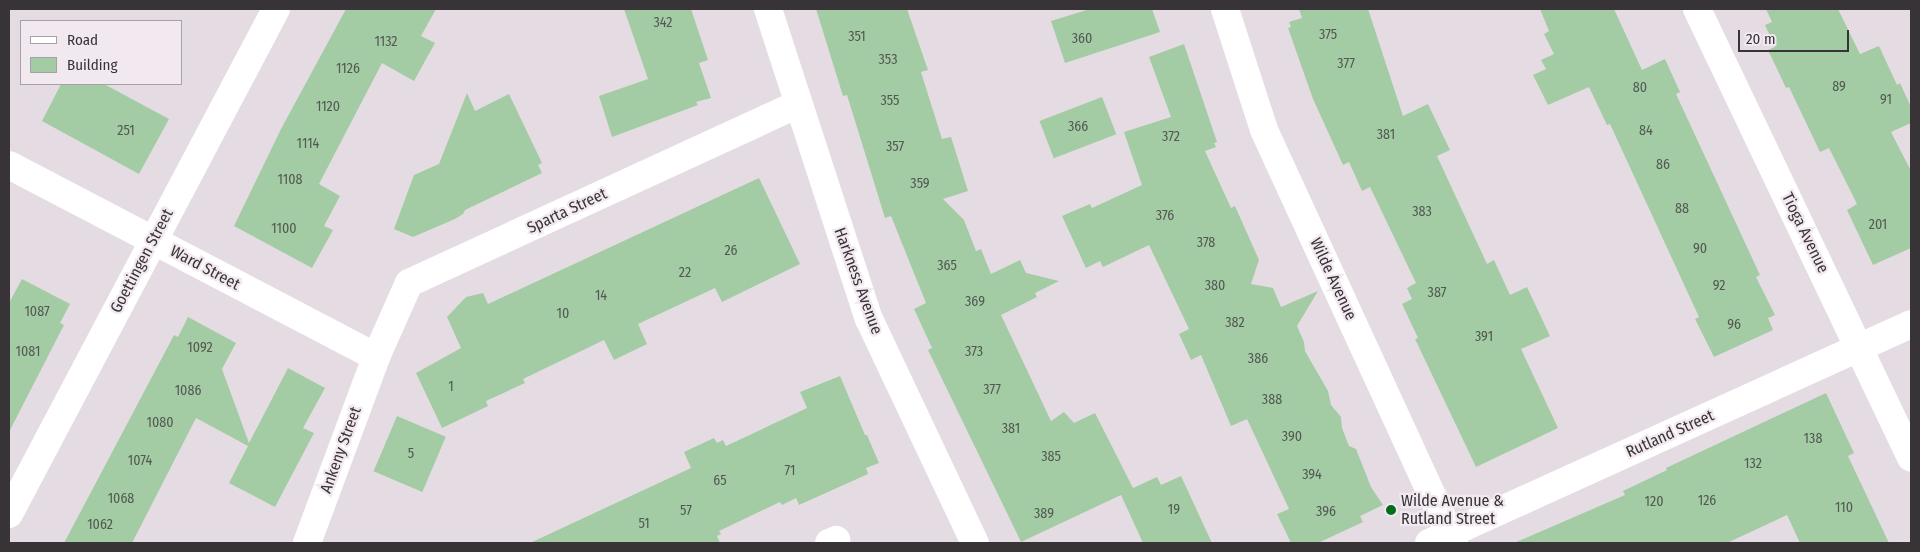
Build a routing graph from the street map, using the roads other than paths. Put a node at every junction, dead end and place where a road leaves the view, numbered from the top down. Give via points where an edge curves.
1 (276, 9) edge
2 (768, 9) edge
3 (1225, 9) edge
4 (1697, 9) edge
5 (798, 104) junction
6 (9, 165) edge
7 (153, 240) junction
8 (1911, 324) edge
9 (1860, 348) junction
10 (376, 357) junction
11 (1911, 458) edge
12 (9, 514) edge
13 (1445, 540) edge
14 (307, 543) edge
15 (975, 543) edge

1 - 7 street, Goettingen Street
2 - 5 street, Harkness Avenue
3 - 13 street, Wilde Avenue via 1264,130
4 - 9 street, Tioga Avenue
5 - 10 street, Sparta Street via 409,283
5 - 15 street, Harkness Avenue via 869,319
6 - 7 street, Ward Street
7 - 10 street, Ward Street
7 - 12 street, Goettingen Street
8 - 9 street, Rutland Street
9 - 11 street, Tioga Avenue
9 - 13 street, Rutland Street
10 - 14 street, Ankeny Street

